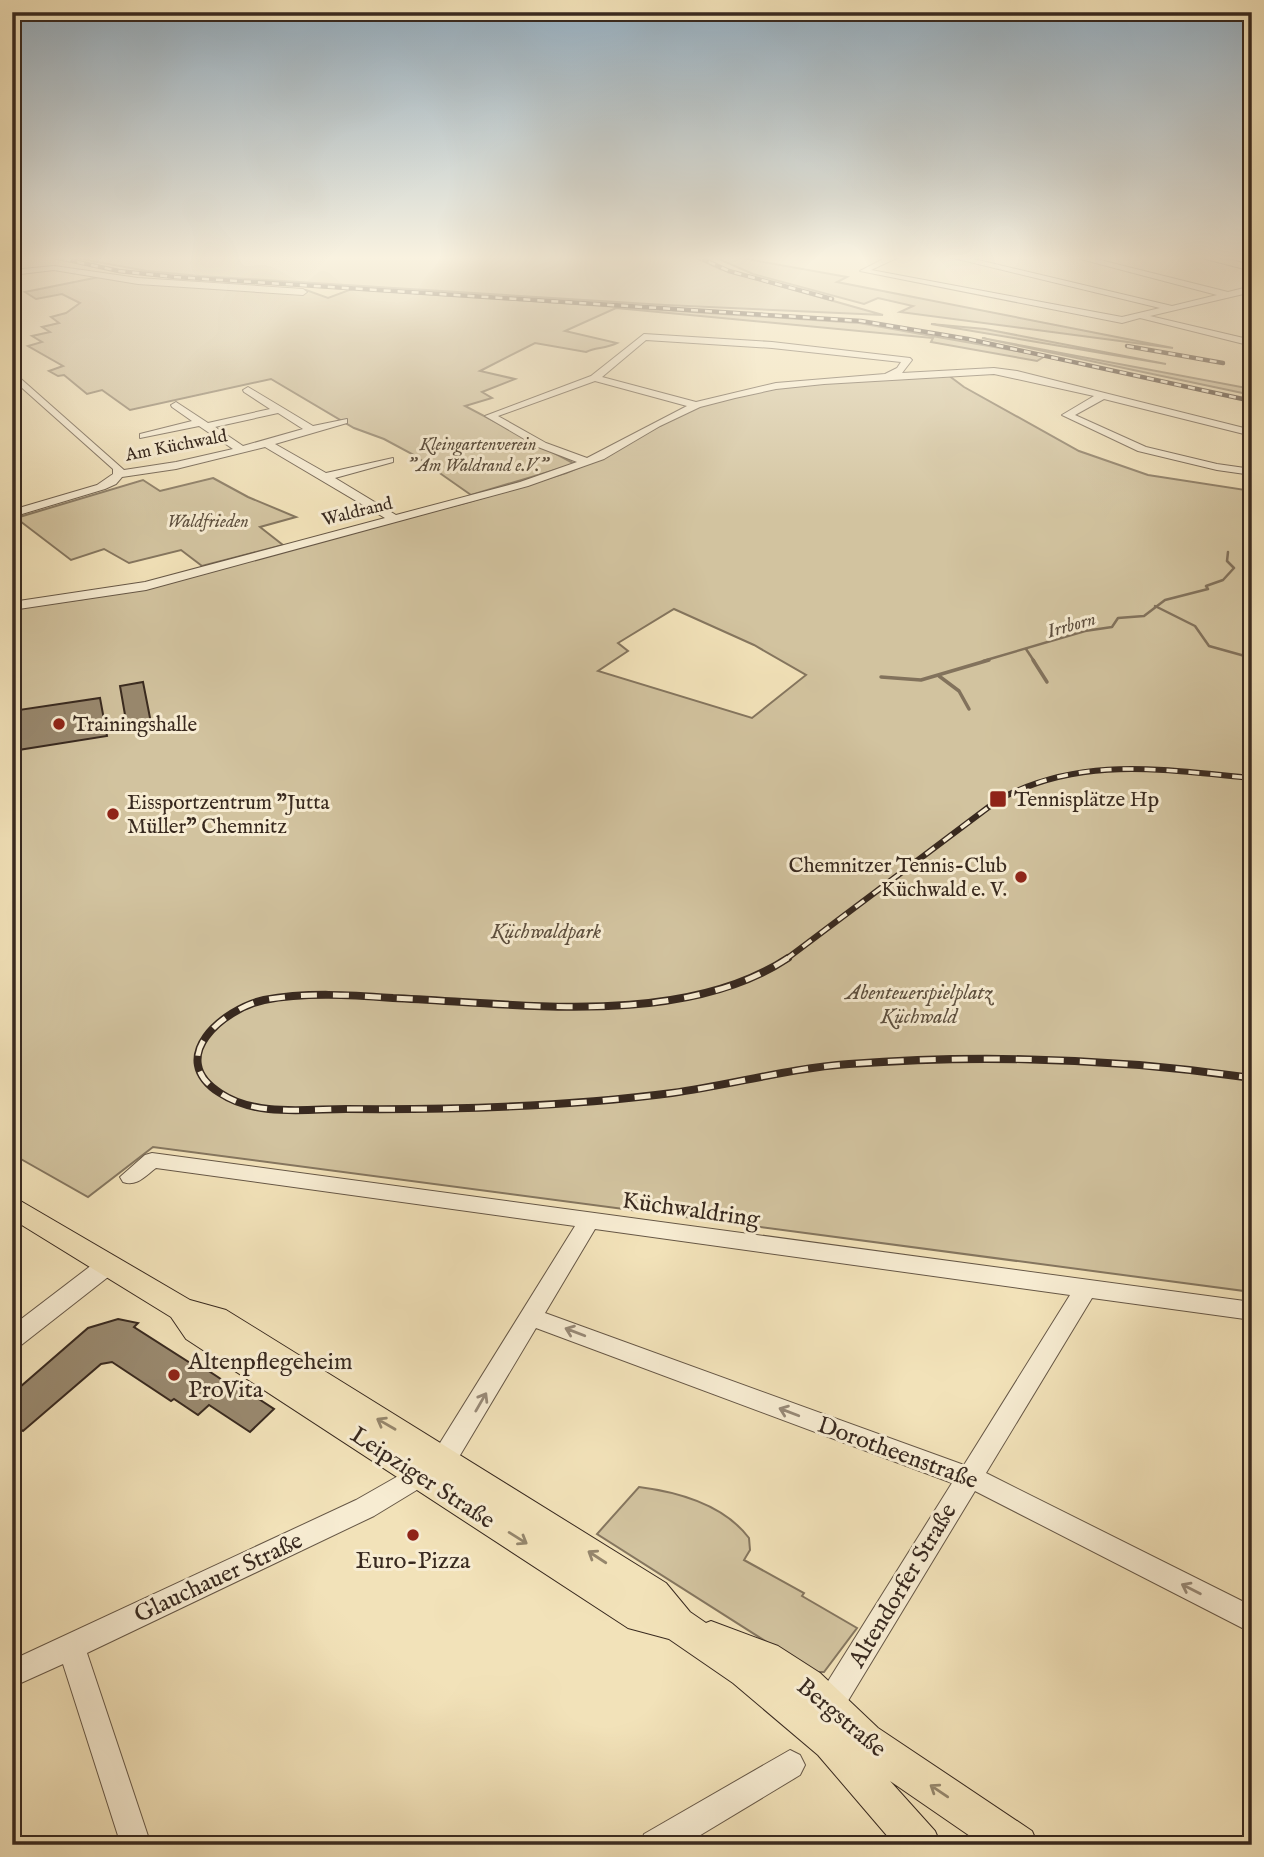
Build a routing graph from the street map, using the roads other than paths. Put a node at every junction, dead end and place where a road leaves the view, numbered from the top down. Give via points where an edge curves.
1 (638, 343) edge
2 (740, 343) edge
3 (12, 374) edge
4 (594, 378) junction
5 (885, 379) junction
6 (248, 390) dead end
7 (1100, 397) junction
8 (176, 405) dead end
9 (696, 405) junction
10 (278, 410) junction
11 (343, 421) dead end
12 (204, 424) junction
13 (313, 431) junction
14 (1252, 433) edge
15 (144, 436) dead end
16 (268, 444) junction
17 (241, 450) junction
18 (389, 460) dead end
19 (588, 462) junction
20 (1252, 471) edge
21 (119, 474) junction
22 (326, 477) junction
23 (13, 512) edge
24 (396, 520) junction
25 (12, 606) edge
26 (130, 1177) dead end
27 (12, 1206) edge
28 (589, 1221) junction
29 (109, 1264) junction
30 (1086, 1289) junction
31 (1252, 1311) edge
32 (530, 1317) junction
33 (12, 1339) edge
34 (433, 1466) junction
35 (967, 1479) junction
36 (1252, 1620) edge
37 (684, 1628) junction
38 (71, 1646) junction
39 (12, 1674) edge
40 (830, 1704) junction
41 (790, 1765) dead end
42 (136, 1845) edge
43 (655, 1845) edge
44 (921, 1845) edge
45 (1018, 1845) edge

1 - 4 street
2 - 5 street via 907,360 901,370
3 - 21 street via 118,468
4 - 9 street, Waldrand
4 - 19 street via 491,414 542,445
5 - 7 street, Waldrand via 994,371
5 - 9 street, Waldrand via 776,386
6 - 10 street
7 - 14 street, Waldrand
7 - 20 street via 1067,415 1142,449
8 - 12 street, Am Küchwald
9 - 19 street, Waldrand
10 - 12 street, Am Küchwald
10 - 13 street
11 - 13 street, Am Küchwald
12 - 15 street, Am Küchwald
12 - 17 street, Am Küchwald
13 - 16 street, Am Küchwald
16 - 17 street, Am Küchwald
16 - 22 street
17 - 21 street, Am Küchwald
18 - 22 street
19 - 24 street, Waldrand
21 - 23 street via 101,487
22 - 24 street via 362,495
24 - 25 street, Waldrand via 146,586
26 - 28 street, Küchwaldring via 152,1160
27 - 29 main road, Leipziger Straße
28 - 30 street, Küchwaldring
28 - 32 street, Glauchauer Straße
29 - 33 street
29 - 34 main road, Leipziger Straße via 181,1310 197,1331
30 - 31 street, Küchwaldring
30 - 35 street, Altendorfer Straße
34 -> 32 street, Glauchauer Straße
35 -> 32 street, Dorotheenstraße
34 - 37 main road, Leipziger Straße via 654,1594
34 - 38 street, Glauchauer Straße via 365,1508
36 -> 35 street, Dorotheenstraße via 993,1486
35 - 40 street, Altendorfer Straße
37 - 40 main road, Bergstraße via 765,1658
37 - 44 main road, Leipziger Straße via 804,1716
38 - 39 street, Glauchauer Straße
38 - 42 street
45 -> 40 main road, Bergstraße via 865,1741
41 - 43 street

